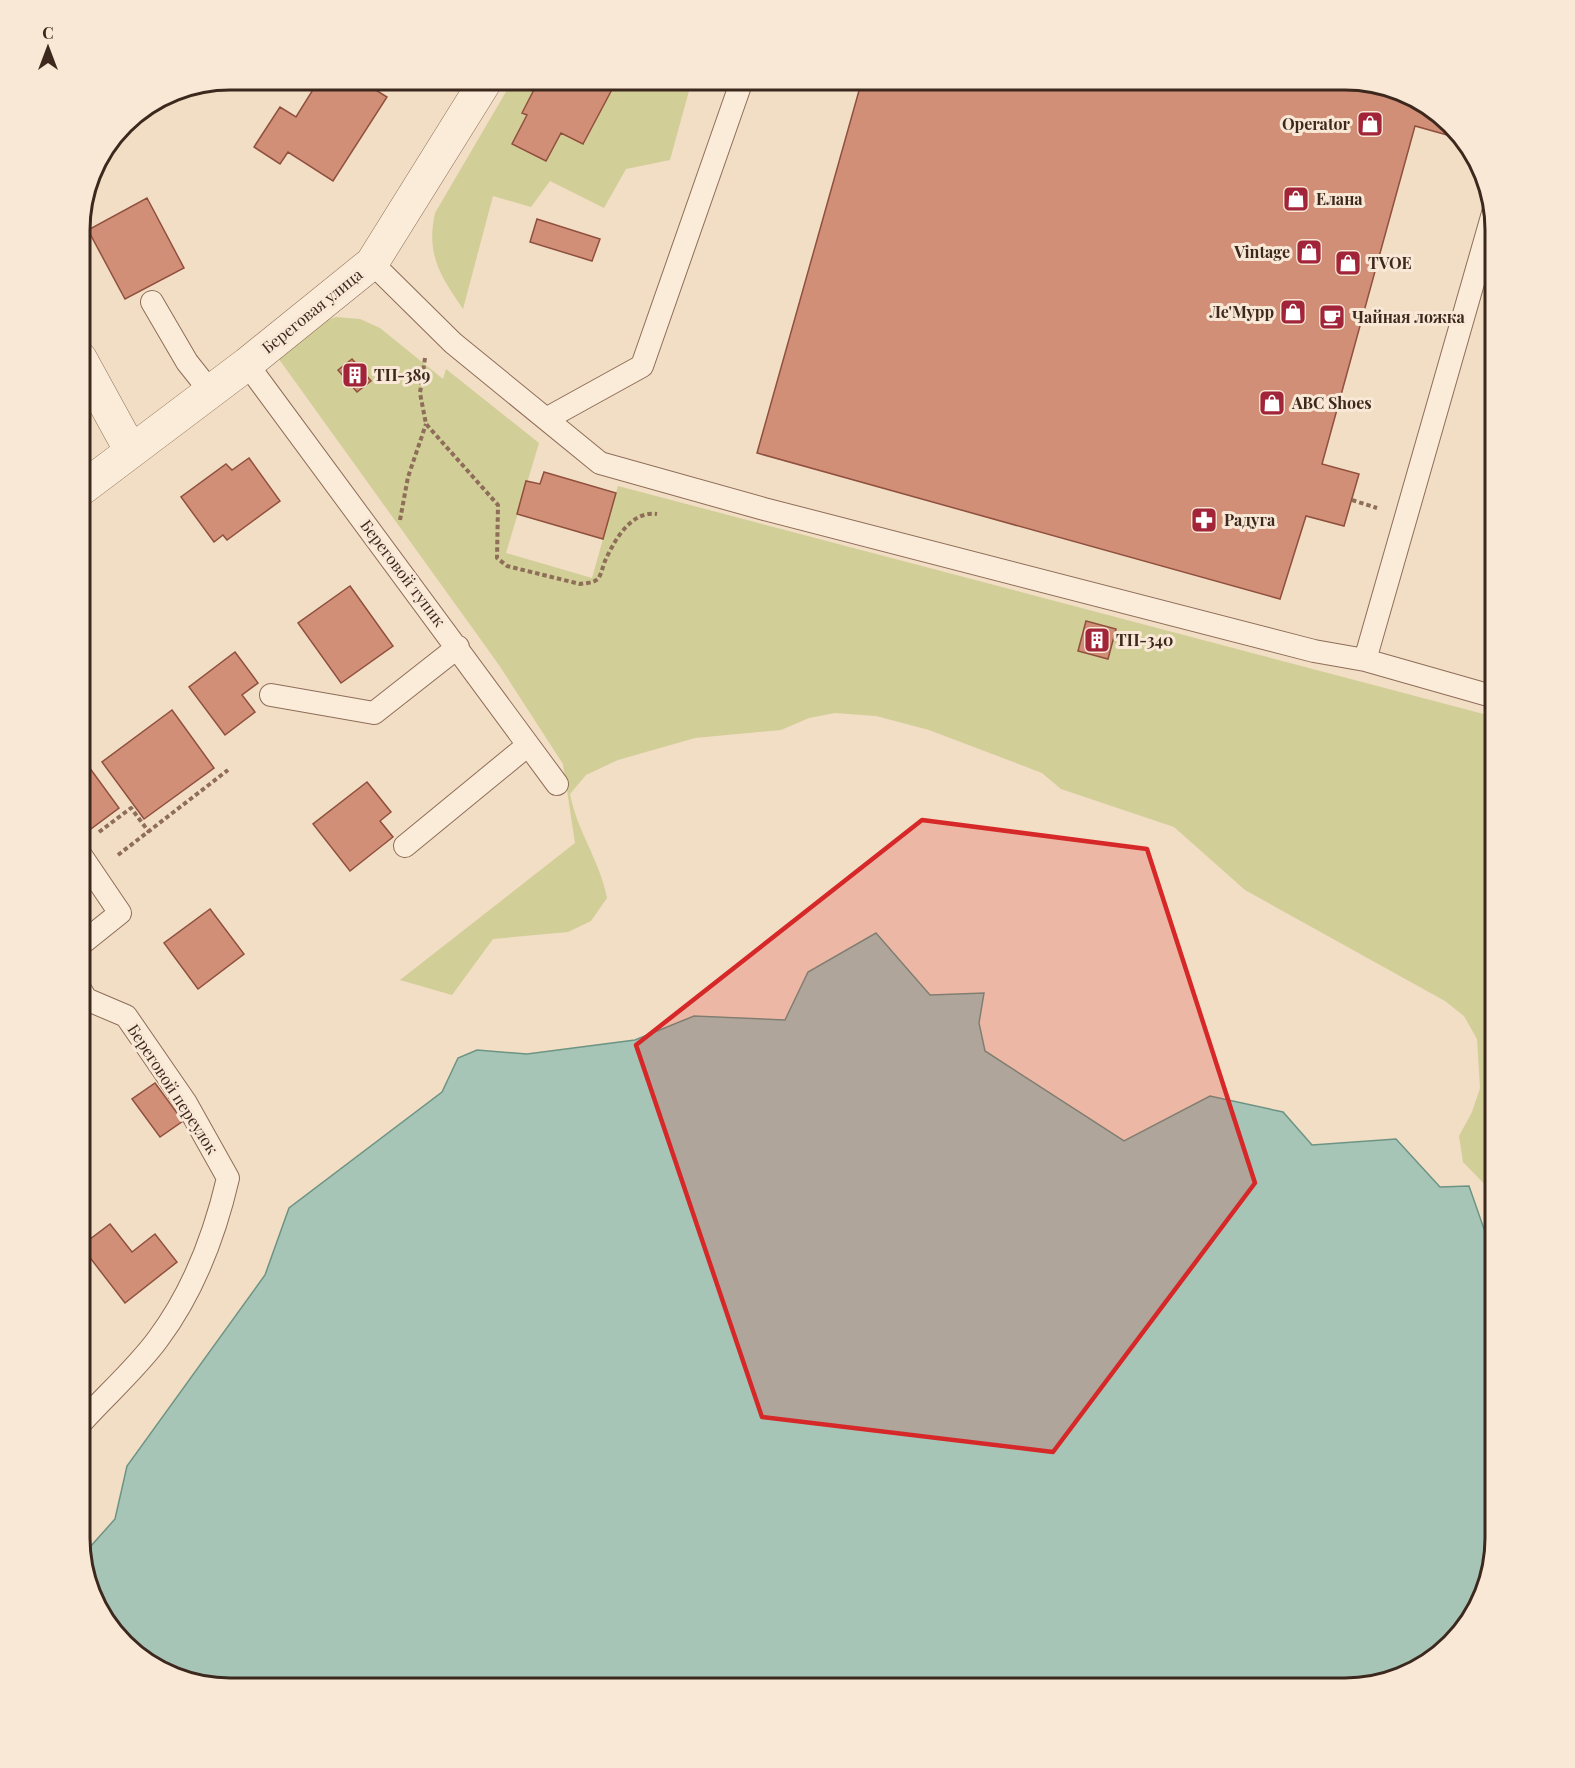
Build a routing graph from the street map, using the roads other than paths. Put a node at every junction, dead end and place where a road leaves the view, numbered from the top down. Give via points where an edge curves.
1 (480, 90) edge
2 (739, 90) edge
3 (1485, 241) edge
4 (372, 263) junction
5 (152, 302) dead end
6 (247, 364) junction
7 (90, 376) edge
8 (210, 391) junction
9 (546, 419) junction
10 (131, 451) junction
11 (90, 482) edge
12 (458, 647) junction
13 (1365, 660) junction
14 (270, 695) dead end
15 (1485, 695) edge
16 (528, 745) junction
17 (557, 784) dead end
18 (405, 846) dead end
19 (90, 868) edge
20 (90, 937) edge
21 (90, 1001) edge
22 (90, 1413) edge

1 - 4 street, Береговая улица
2 - 9 lane via 642,366
3 - 13 lane
4 - 6 street, Береговая улица
4 - 9 lane via 453,343
5 - 8 lane via 187,362
6 - 8 street, Береговая улица
6 - 12 lane, Береговой тупик
7 - 10 street
8 - 10 street, Береговая улица
9 - 13 lane via 600,463 1291,645
10 - 11 street, Береговая улица
12 - 14 lane via 374,713
12 - 16 lane, Береговой тупик
13 - 15 lane
16 - 17 lane, Береговой тупик
16 - 18 lane
19 - 20 lane via 120,913
21 - 22 lane, Береговой переулок via 126,1016 186,1103 228,1178 218,1221 186,1294 158,1339

